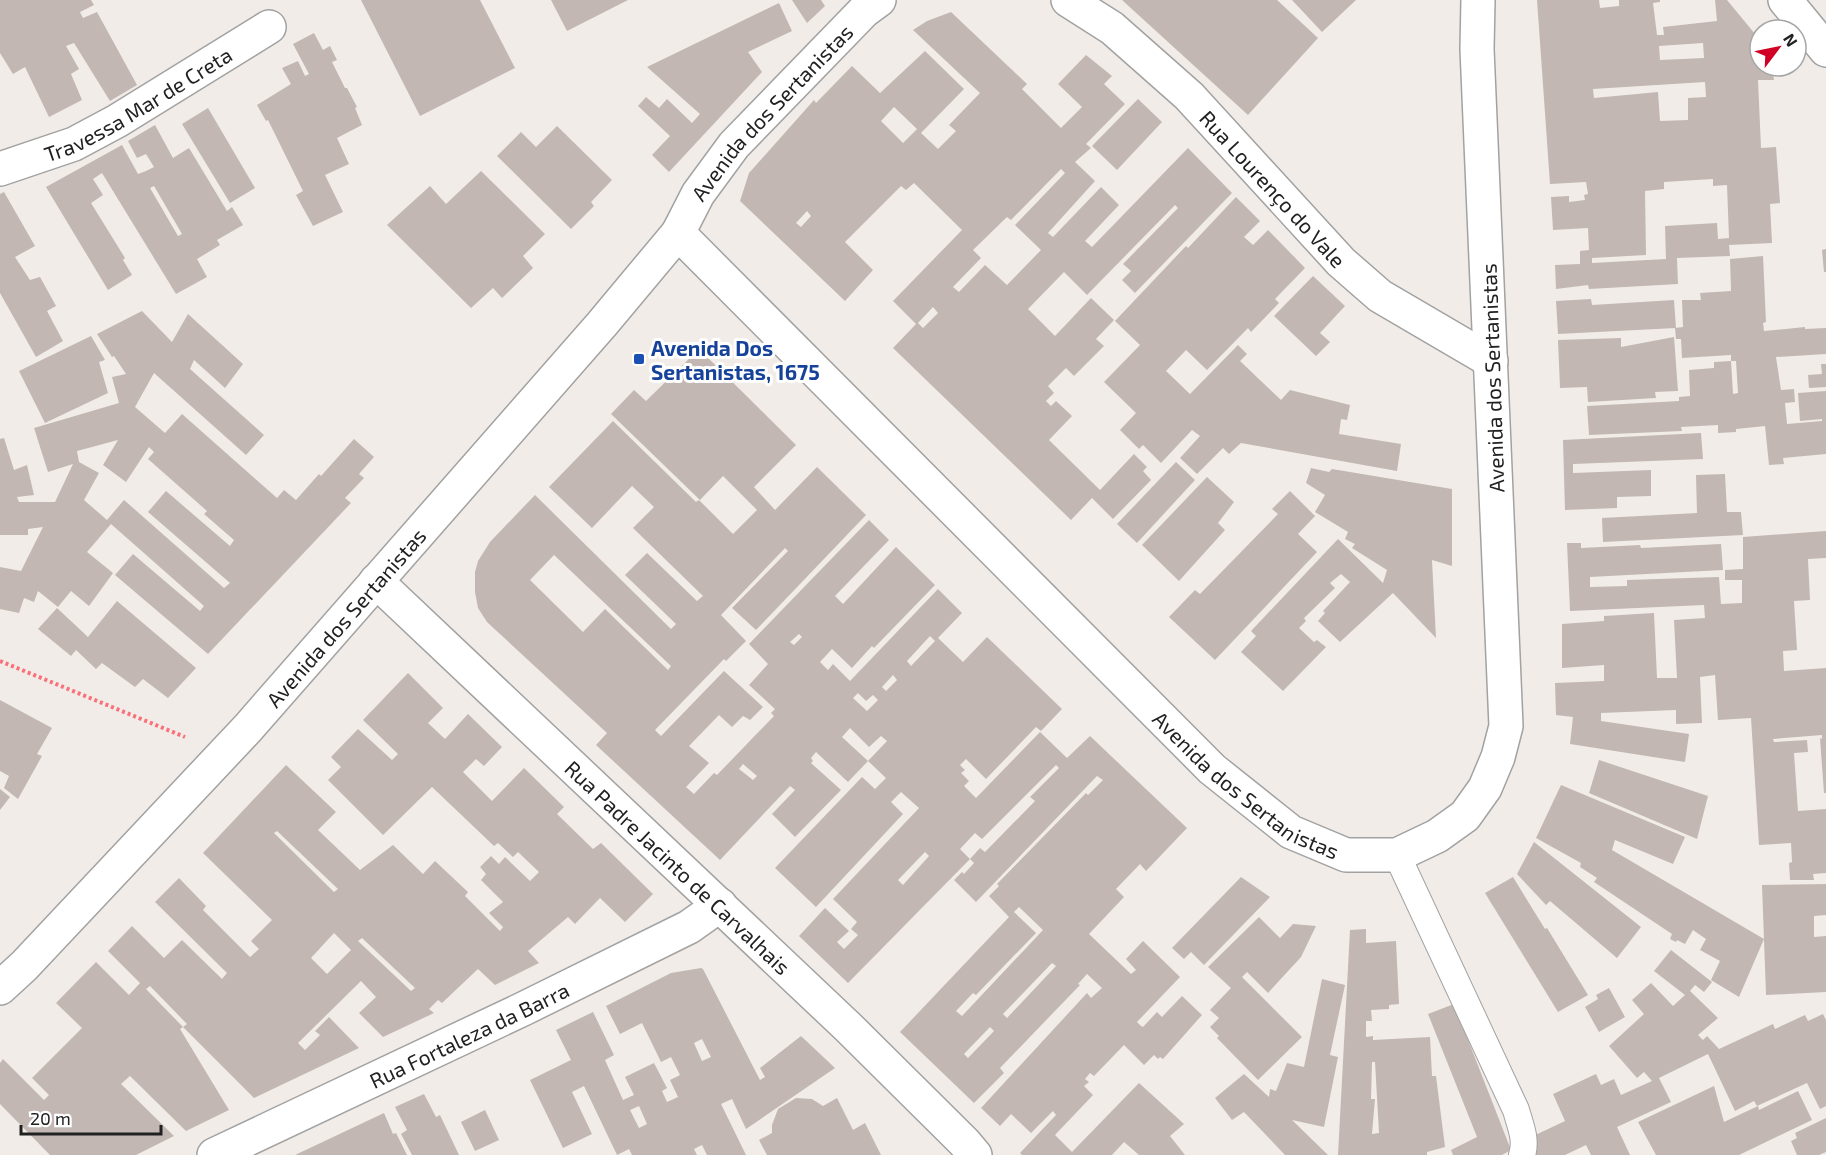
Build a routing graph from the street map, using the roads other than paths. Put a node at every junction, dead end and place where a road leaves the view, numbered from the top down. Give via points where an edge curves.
1 (879, 0) edge
2 (1068, 0) edge
3 (1478, 0) edge
4 (1785, 0) edge
5 (269, 27) dead end
6 (1826, 50) edge
7 (0, 169) edge
8 (678, 233) junction
9 (1491, 361) junction
10 (376, 581) junction
11 (1397, 855) junction
12 (720, 905) junction
13 (0, 988) edge
14 (214, 1155) edge
15 (975, 1155) edge
16 (1522, 1155) edge

1 - 8 street, Avenida dos Sertanistas via 734,145 698,195
2 - 9 street, Rua Lourenço do Vale via 1112,28 1190,96 1341,262 1372,289
3 - 9 street, Avenida dos Sertanistas
4 - 6 street
5 - 7 street, Travessa Mar de Creta via 74,144
8 - 10 street, Avenida dos Sertanistas
8 - 11 street, Avenida dos Sertanistas via 1212,769 1291,832 1346,855
9 - 11 street, Avenida dos Sertanistas via 1506,726 1485,788 1465,816 1437,836
10 - 12 street, Rua Padre Jacinto de Carvalhais
10 - 13 street, Avenida dos Sertanistas via 225,752
11 - 16 lane via 1516,1110 1525,1146
12 - 14 street, Rua Fortaleza da Barra via 689,927
12 - 15 street, Rua Padre Jacinto de Carvalhais

